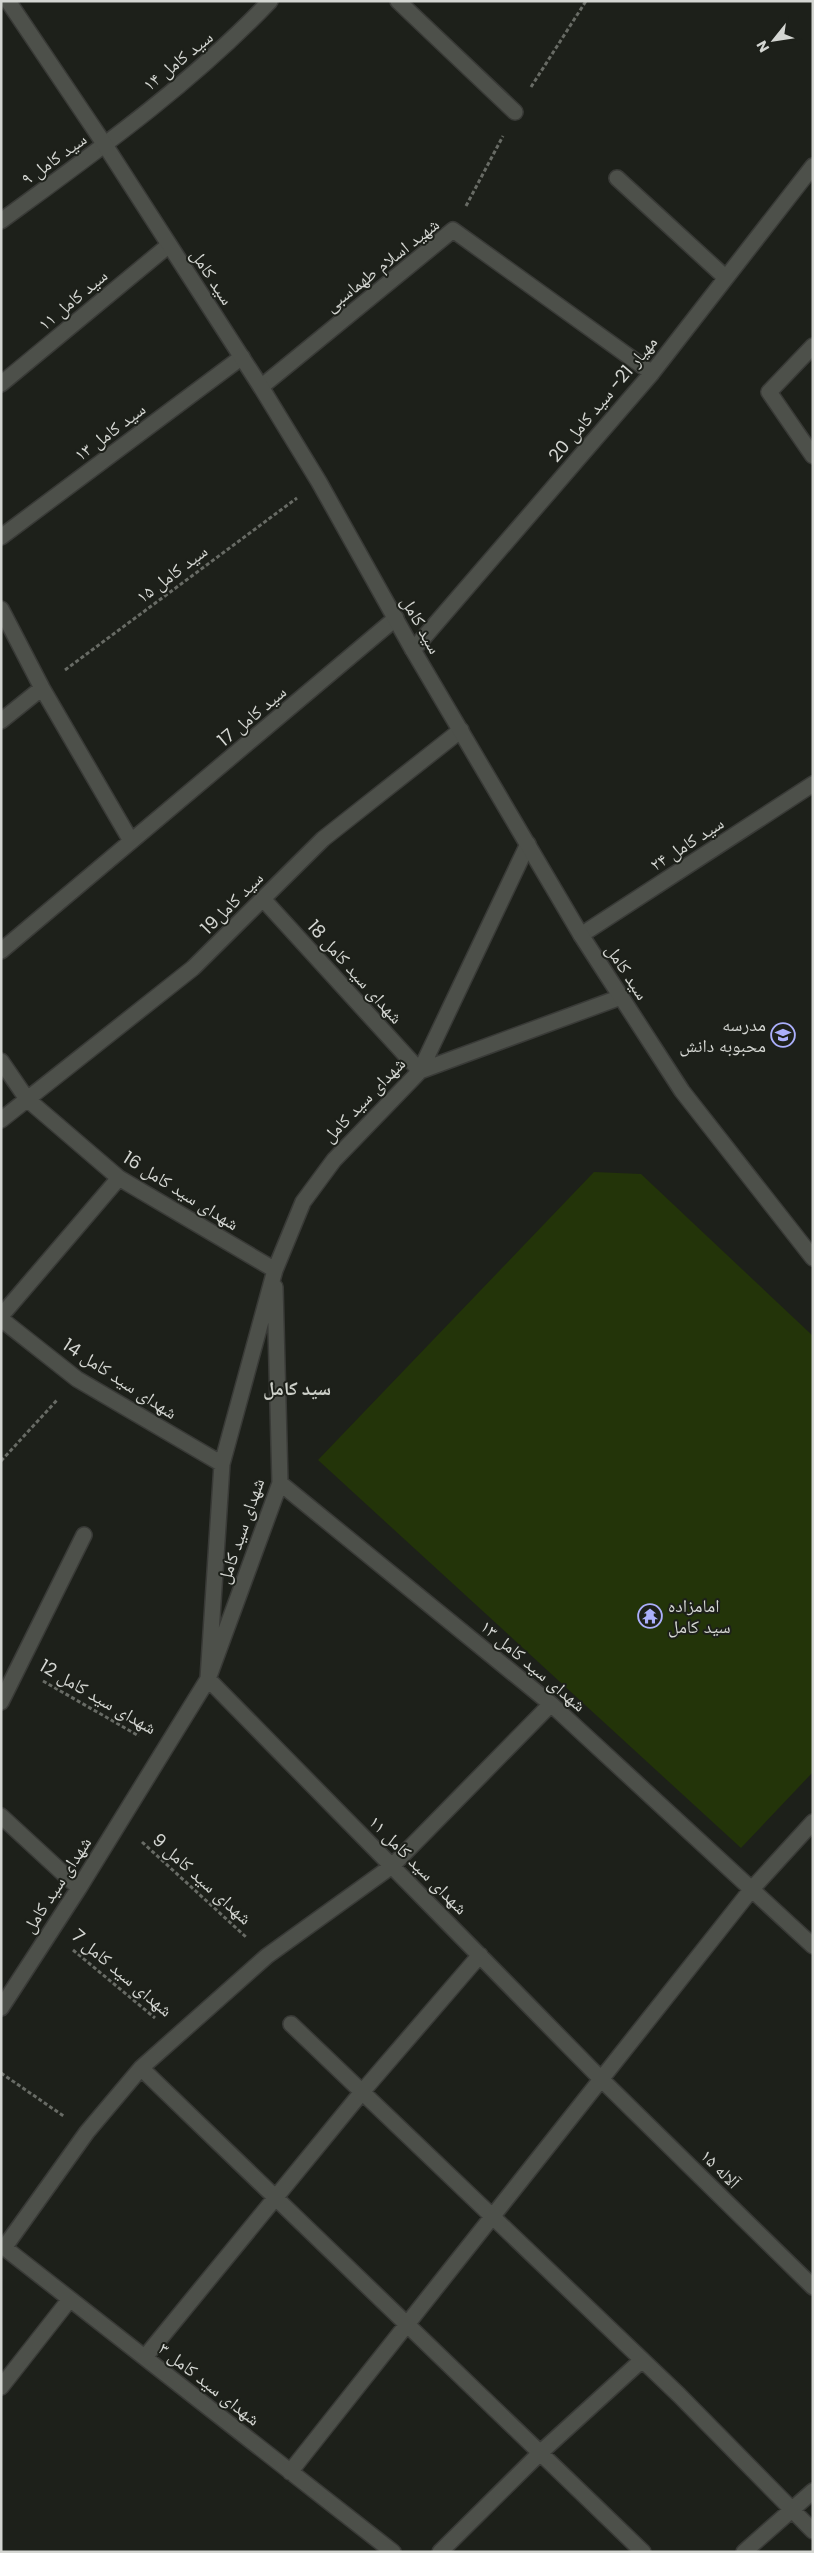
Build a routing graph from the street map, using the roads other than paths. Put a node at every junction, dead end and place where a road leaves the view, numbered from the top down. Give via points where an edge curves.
1 (8, 1) edge
2 (270, 1) edge
3 (398, 1) edge
4 (515, 112) dead end
5 (105, 145) junction
6 (813, 166) edge
7 (617, 178) dead end
8 (1, 221) edge
9 (169, 245) junction
10 (726, 278) junction
11 (813, 346) edge
12 (242, 357) junction
13 (652, 373) junction
14 (1, 384) edge
15 (261, 386) junction
16 (813, 456) edge
17 (1, 537) edge
18 (1, 609) edge
19 (396, 618) junction
20 (413, 650) junction
21 (42, 688) junction
22 (1, 722) edge
23 (461, 730) junction
24 (813, 784) edge
25 (131, 841) junction
26 (528, 844) junction
27 (263, 899) junction
28 (581, 935) junction
29 (1, 951) edge
30 (621, 997) junction
31 (1, 1061) edge
32 (420, 1071) junction
33 (27, 1099) junction
34 (1, 1120) edge
35 (119, 1178) junction
36 (813, 1258) edge
37 (275, 1270) junction
38 (1, 1317) edge
39 (222, 1464) junction
40 (280, 1483) junction
41 (84, 1536) dead end
42 (208, 1679) junction
43 (1, 1702) edge
44 (551, 1704) junction
45 (1, 1816) edge
46 (813, 1822) edge
47 (392, 1866) junction
48 (79, 1888) junction
49 (751, 1890) junction
50 (813, 1946) edge
51 (480, 1955) junction
52 (4, 1998) edge
53 (291, 2024) dead end
54 (141, 2068) junction
55 (600, 2078) junction
56 (362, 2092) junction
57 (276, 2197) junction
58 (491, 2216) junction
59 (3, 2246) edge
60 (813, 2287) edge
61 (70, 2299) junction
62 (407, 2324) junction
63 (144, 2357) junction
64 (642, 2360) junction
65 (1, 2387) edge
66 (540, 2453) junction
67 (290, 2472) junction
68 (813, 2491) edge
69 (791, 2511) junction
70 (813, 2531) edge
71 (393, 2552) edge
72 (440, 2552) edge
73 (642, 2552) edge
74 (744, 2552) edge

1 - 5 street, سید کامل
2 - 5 street, سید کامل ۱۴ via 231,42
3 - 4 street
5 - 8 street, سید کامل ۹
5 - 9 street, سید کامل
6 - 10 street, مهیار 21- سید کامل 20
7 - 10 street
9 - 12 street, سید کامل
9 - 14 street, سید کامل ۱۱
10 - 13 street, مهیار 21- سید کامل 20
11 - 16 street via 769,392
12 - 15 street, سید کامل
12 - 17 street, سید کامل ۱۳
13 - 15 street, شهید اسلام طهماسبی via 454,230
13 - 20 street, مهیار 21- سید کامل 20
15 - 19 street, سید کامل
18 - 21 street
19 - 20 street, سید کامل
19 - 25 street, سید کامل 17
20 - 23 street, سید کامل
21 - 22 street
21 - 25 street
23 - 26 street, سید کامل
23 - 27 street, سید کامل19 via 323,839
24 - 28 street, سید کامل ۲۴
25 - 29 street, سید کامل 17
26 - 28 street, سید کامل
26 - 32 street, شهدای سید کامل
27 - 32 street, شهدای سید کامل 18
27 - 33 street, سید کامل19 via 193,968
28 - 30 street, سید کامل
30 - 32 street
30 - 36 street, سید کامل via 682,1091
31 - 33 street, شهدای سید کامل 16
32 - 37 street, شهدای سید کامل via 334,1160 303,1202
33 - 34 street, سید کامل19
33 - 35 street, شهدای سید کامل 16
35 - 37 street, شهدای سید کامل 16
35 - 38 street
37 - 39 street, شهدای سید کامل
37 - 40 street, شهدای سید کامل
38 - 39 street, شهدای سید کامل 14 via 77,1379
39 - 42 street, شهدای سید کامل
40 - 42 street, شهدای سید کامل
40 - 44 street, شهدای سید کامل ۱۳
41 - 43 street
42 - 47 street, شهدای سید کامل ۱۱
42 - 48 street, شهدای سید کامل
44 - 47 street
44 - 49 street, شهدای سید کامل ۱۳
45 - 48 street
46 - 49 street
47 - 51 street, شهدای سید کامل ۱۱
47 - 54 street via 267,1956
48 - 52 street, شهدای سید کامل
49 - 50 street, شهدای سید کامل ۱۳
49 - 55 street
51 - 55 street, شهدای سید کامل ۱۱
51 - 56 street
53 - 56 street
54 - 57 street
54 - 59 street via 86,2132
55 - 58 street
55 - 60 street, آلاله ۱۵
56 - 57 street
56 - 58 street
57 - 62 street
57 - 63 street
58 - 62 street
58 - 64 street
59 - 61 street, شهدای سید کامل ۳
61 - 63 street, شهدای سید کامل ۳
61 - 65 street
62 - 66 street
62 - 67 street
63 - 67 street, شهدای سید کامل ۳
64 - 66 street
64 - 69 street
66 - 72 street
66 - 73 street
67 - 71 street, شهدای سید کامل ۳
68 - 69 street
69 - 70 street
69 - 74 street

